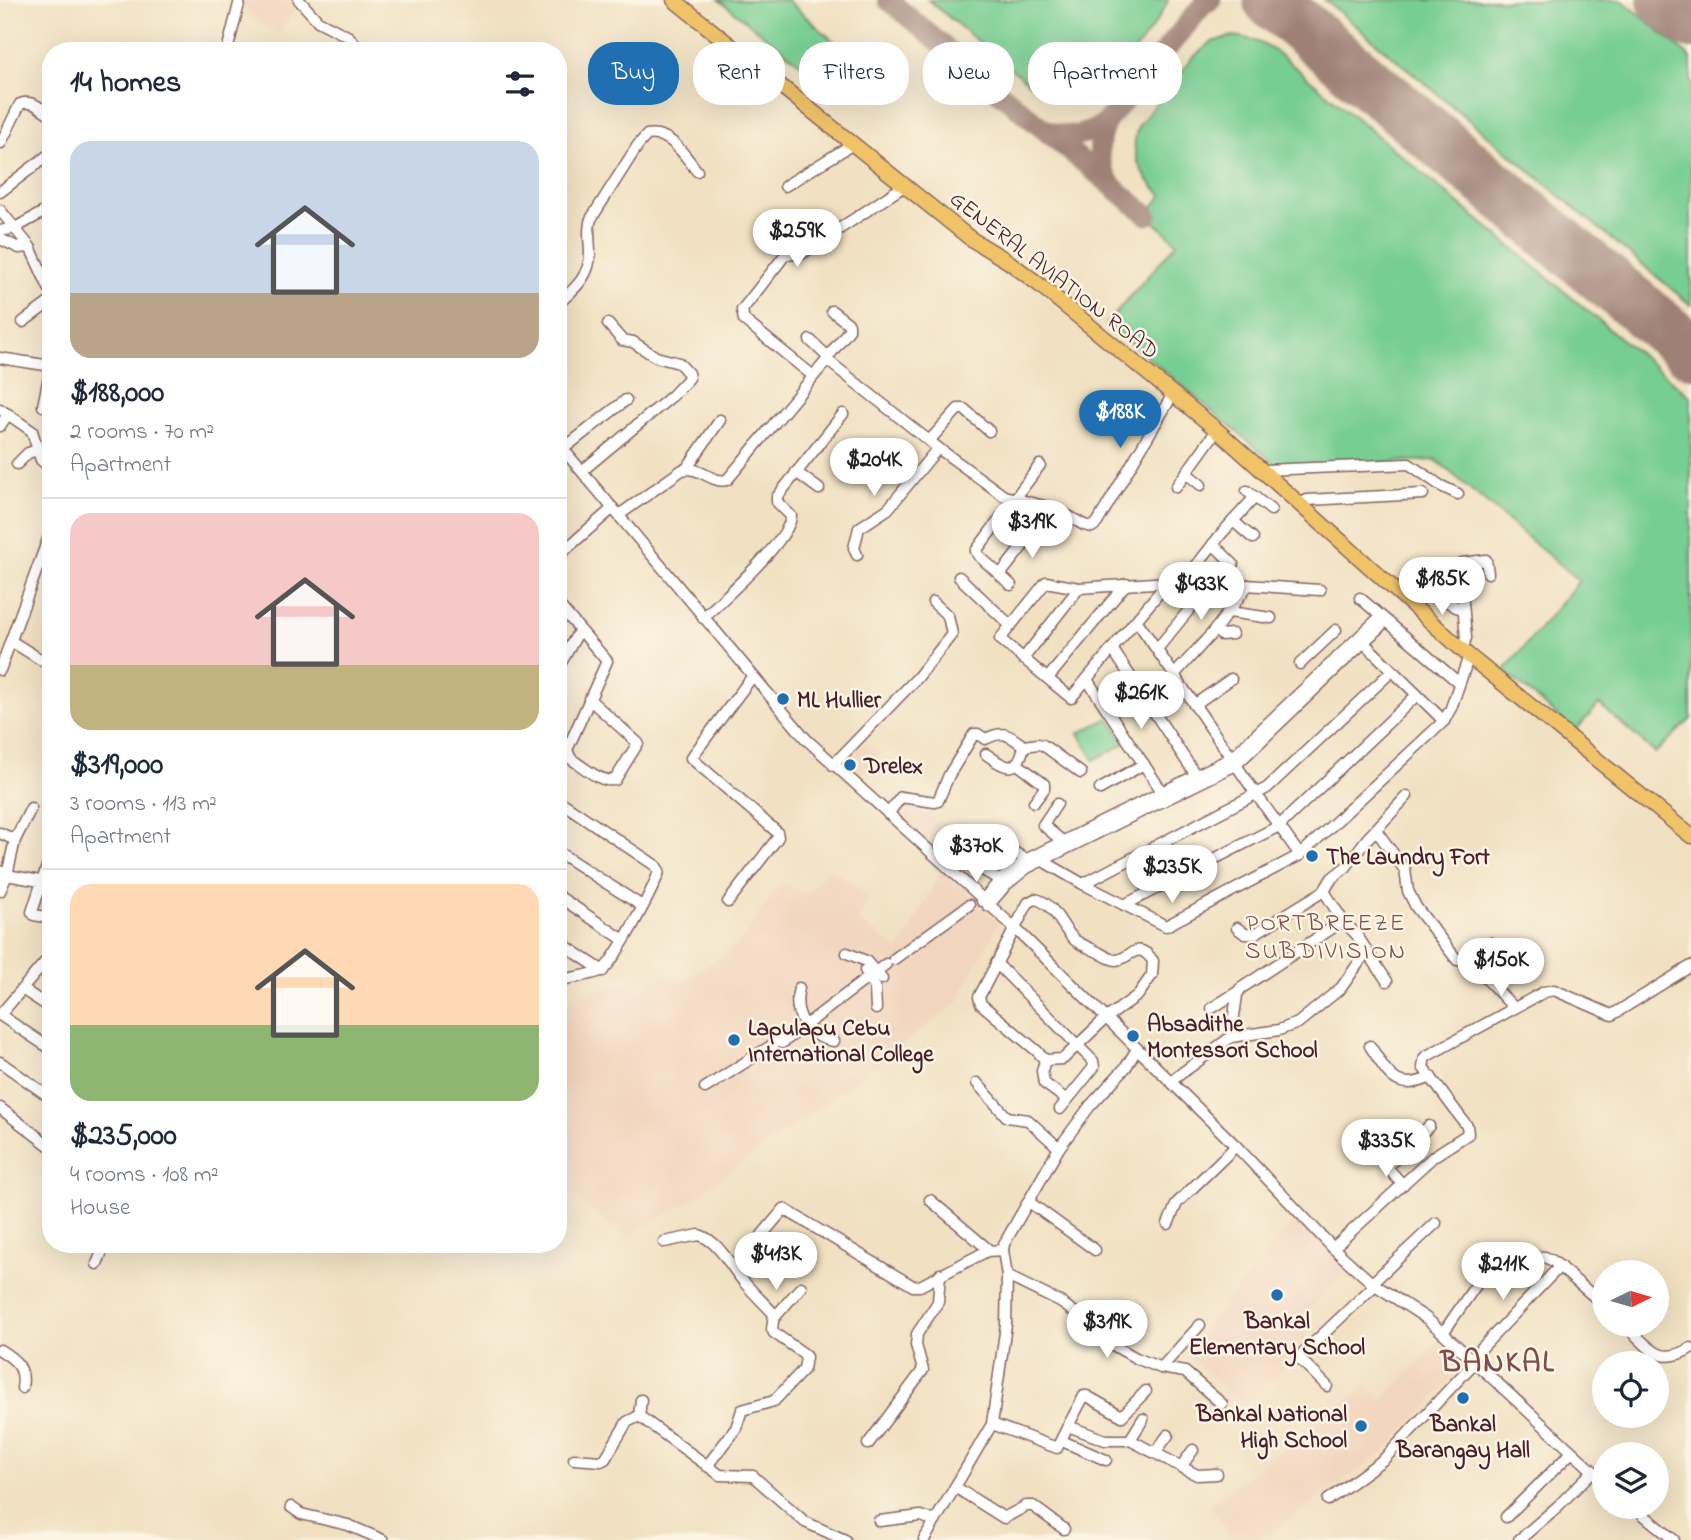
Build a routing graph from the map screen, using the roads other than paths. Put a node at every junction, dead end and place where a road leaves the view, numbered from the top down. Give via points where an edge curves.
1 (299, 0) edge
2 (674, 0) edge
3 (235, 3) edge
4 (228, 42) edge
5 (353, 42) edge
6 (42, 110) edge
7 (1, 143) edge
8 (853, 144) junction
9 (42, 160) edge
10 (697, 171) dead end
11 (785, 186) dead end
12 (904, 186) junction
13 (0, 194) edge
14 (0, 201) edge
15 (0, 210) edge
16 (42, 214) edge
17 (15, 228) junction
18 (0, 231) edge
19 (0, 239) edge
20 (30, 247) junction
21 (42, 272) edge
22 (567, 295) edge
23 (42, 308) edge
24 (832, 311) dead end
25 (23, 322) dead end
26 (608, 324) dead end
27 (810, 340) dead end
28 (0, 358) edge
29 (827, 358) junction
30 (42, 365) edge
31 (812, 375) junction
32 (1173, 394) junction
33 (626, 400) dead end
34 (4, 412) edge
35 (843, 414) dead end
36 (720, 420) dead end
37 (0, 426) edge
38 (1217, 430) junction
39 (989, 431) dead end
40 (567, 442) edge
41 (934, 444) junction
42 (38, 450) junction
43 (567, 453) edge
44 (42, 459) edge
45 (17, 464) dead end
46 (1040, 465) dead end
47 (687, 468) junction
48 (1264, 470) junction
49 (582, 471) junction
50 (796, 472) junction
51 (1186, 473) junction
52 (1201, 485) dead end
53 (1176, 486) dead end
54 (819, 489) dead end
55 (1423, 494) dead end
56 (1458, 494) dead end
57 (1013, 498) junction
58 (1300, 504) junction
59 (1271, 510) dead end
60 (616, 511) junction
61 (1233, 521) junction
62 (1040, 524) dead end
63 (1253, 538) dead end
64 (1213, 544) junction
65 (567, 549) edge
66 (857, 555) dead end
67 (42, 556) edge
68 (1233, 564) dead end
69 (1488, 573) dead end
70 (1000, 575) junction
71 (959, 577) dead end
72 (1184, 581) junction
73 (1168, 582) junction
74 (1211, 583) junction
75 (1126, 584) junction
76 (1011, 585) dead end
77 (1248, 585) junction
78 (1079, 587) junction
79 (1320, 590) dead end
80 (1434, 593) dead end
81 (1360, 598) dead end
82 (933, 603) dead end
83 (1464, 609) junction
84 (1229, 612) junction
85 (567, 616) edge
86 (703, 618) junction
87 (1271, 618) dead end
88 (1384, 618) junction
89 (1138, 621) junction
90 (1009, 624) junction
91 (1215, 629) junction
92 (1336, 629) dead end
93 (579, 631) junction
94 (1232, 634) dead end
95 (11, 640) junction
96 (1361, 641) junction
97 (1157, 649) junction
98 (1317, 649) junction
99 (1113, 650) junction
100 (567, 652) edge
101 (1466, 653) junction
102 (1023, 659) junction
103 (42, 660) edge
104 (1300, 664) dead end
105 (1335, 666) junction
106 (0, 668) edge
107 (1391, 672) junction
108 (1174, 675) junction
109 (752, 677) junction
110 (1048, 678) junction
111 (1230, 679) dead end
112 (1088, 681) junction
113 (1459, 683) junction
114 (1417, 695) junction
115 (589, 699) junction
116 (1194, 705) junction
117 (1444, 721) junction
118 (1024, 746) junction
119 (986, 754) dead end
120 (1233, 762) junction
121 (1016, 763) junction
122 (1144, 764) junction
123 (833, 765) junction
124 (1081, 773) dead end
125 (1198, 779) junction
126 (1100, 789) dead end
127 (1256, 794) junction
128 (1164, 795) junction
129 (1407, 796) dead end
130 (1034, 802) dead end
131 (1057, 804) dead end
132 (567, 806) edge
133 (31, 808) dead end
134 (888, 814) junction
135 (1279, 826) junction
136 (1376, 831) junction
137 (0, 833) edge
138 (1691, 835) edge
139 (15, 840) junction
140 (1066, 844) junction
141 (1003, 845) dead end
142 (1300, 855) junction
143 (962, 857) dead end
144 (567, 858) edge
145 (1035, 860) junction
146 (3, 873) edge
147 (42, 882) edge
148 (1003, 882) junction
149 (1083, 884) junction
150 (42, 890) edge
151 (0, 891) edge
152 (1324, 891) junction
153 (567, 902) edge
154 (728, 902) dead end
155 (985, 903) junction
156 (969, 905) dead end
157 (1124, 905) junction
158 (642, 906) junction
159 (42, 916) edge
160 (1343, 921) junction
161 (1237, 928) dead end
162 (1016, 929) junction
163 (624, 940) junction
164 (1490, 943) dead end
165 (567, 947) edge
166 (1367, 951) junction
167 (847, 953) dead end
168 (1469, 960) junction
169 (996, 963) junction
170 (42, 966) edge
171 (1691, 966) edge
172 (879, 970) junction
173 (603, 971) junction
174 (567, 979) edge
175 (1387, 981) dead end
176 (799, 988) dead end
177 (22, 989) junction
178 (1239, 991) junction
179 (42, 1003) edge
180 (1212, 1008) dead end
181 (876, 1009) dead end
182 (1514, 1009) junction
183 (0, 1015) edge
184 (1105, 1019) junction
185 (805, 1025) junction
186 (1231, 1037) junction
187 (834, 1041) dead end
188 (42, 1043) edge
189 (1077, 1046) junction
190 (1370, 1046) dead end
191 (1138, 1049) junction
192 (1148, 1059) junction
193 (1045, 1060) junction
194 (0, 1062) edge
195 (1126, 1067) junction
196 (1431, 1077) junction
197 (1171, 1081) junction
198 (977, 1083) dead end
199 (705, 1088) dead end
200 (42, 1092) edge
201 (1067, 1100) junction
202 (0, 1108) edge
203 (1060, 1109) dead end
204 (1429, 1126) dead end
205 (42, 1140) edge
206 (1236, 1146) junction
207 (1059, 1148) junction
208 (1404, 1185) junction
209 (930, 1200) dead end
210 (1028, 1202) junction
211 (1436, 1223) dead end
212 (1168, 1224) dead end
213 (762, 1235) dead end
214 (664, 1242) dead end
215 (1333, 1248) junction
216 (989, 1250) junction
217 (1003, 1250) junction
218 (1095, 1250) dead end
219 (99, 1253) edge
220 (1531, 1256) dead end
221 (97, 1264) dead end
222 (1560, 1266) junction
223 (1487, 1269) dead end
224 (940, 1274) junction
225 (1007, 1276) junction
226 (1374, 1284) junction
227 (801, 1287) dead end
228 (1592, 1295) edge
229 (775, 1317) junction
230 (1200, 1325) dead end
231 (1443, 1333) junction
232 (1639, 1337) edge
233 (1691, 1348) edge
234 (0, 1350) edge
235 (1473, 1361) junction
236 (1161, 1367) junction
237 (1327, 1386) dead end
238 (22, 1388) dead end
239 (1146, 1391) dead end
240 (641, 1400) dead end
241 (1222, 1404) dead end
242 (639, 1416) junction
243 (1143, 1419) dead end
244 (992, 1424) junction
245 (1068, 1426) junction
246 (1168, 1435) dead end
247 (1130, 1440) junction
248 (1062, 1441) junction
249 (868, 1444) dead end
250 (1193, 1450) dead end
251 (1572, 1452) junction
252 (1155, 1453) junction
253 (574, 1459) dead end
254 (1106, 1460) dead end
255 (707, 1465) junction
256 (1181, 1467) junction
257 (1592, 1470) edge
258 (1592, 1472) edge
259 (1217, 1474) dead end
260 (955, 1488) junction
261 (1328, 1500) dead end
262 (291, 1507) dead end
263 (1506, 1517) dead end
264 (1649, 1519) edge
265 (879, 1521) dead end
266 (935, 1521) junction
267 (1064, 1530) dead end
268 (383, 1540) edge
269 (845, 1540) edge
270 (924, 1540) edge
271 (1519, 1540) edge
272 (1674, 1540) edge

1 - 5 street via 318,21
2 - 8 main road, GENERAL AVIATION ROAD
3 - 4 street
6 - 7 street via 32,103 20,104
8 - 11 street
8 - 12 main road, GENERAL AVIATION ROAD
9 - 13 street
10 - 22 street via 670,140 647,135 591,219 588,271
12 - 31 street via 803,253 785,255 742,310 744,320
12 - 32 main road, GENERAL AVIATION ROAD via 1041,286
13 - 14 street
15 - 17 street
16 - 17 street
17 - 18 street
17 - 20 street
19 - 20 street via 19,248
20 - 21 street
23 - 25 street
24 - 29 street via 849,324 849,330
26 - 49 street via 622,340 679,363 689,378
27 - 29 street
28 - 30 street
29 - 31 street
29 - 41 street
31 - 47 street via 727,480 717,481
32 - 38 main road, GENERAL AVIATION ROAD
32 - 57 street via 1092,527 1056,509
33 - 40 street
34 - 37 street
34 - 42 street via 32,430
35 - 50 street
36 - 47 street
38 - 48 main road, GENERAL AVIATION ROAD
38 - 51 street
39 - 41 street via 958,409
41 - 57 street
41 - 66 street via 888,509 859,528 854,548
42 - 44 street
42 - 45 street
43 - 49 street
46 - 57 street
47 - 60 street
48 - 56 street via 1409,464
48 - 58 main road, GENERAL AVIATION ROAD
49 - 60 street
50 - 54 street
50 - 86 street via 777,497 791,516 788,529
51 - 52 street
51 - 53 street
55 - 58 street
57 - 70 street via 976,551
58 - 101 main road, GENERAL AVIATION ROAD
59 - 61 street via 1251,494
60 - 65 street
60 - 86 street
61 - 63 street
61 - 64 street
62 - 70 street
64 - 68 street
64 - 72 street
67 - 95 street
69 - 83 street via 1486,561 1460,566
70 - 76 street
71 - 90 street
72 - 73 street
72 - 74 street
73 - 75 street
73 - 89 street
74 - 77 street
74 - 97 street
75 - 78 street
75 - 110 street
77 - 79 street
77 - 84 street
78 - 90 street via 1046,582
78 - 102 street
80 - 83 street
81 - 88 street
82 - 123 street via 948,616 952,634 918,677
83 - 101 street
84 - 87 street
84 - 91 street
85 - 93 street
86 - 109 street
88 - 96 street
88 - 113 street
89 - 97 street
89 - 99 street
90 - 102 street via 1000,639
91 - 94 street via 1221,635
91 - 108 street
92 - 98 street
93 - 100 street
93 - 115 street via 607,661
95 - 103 street
95 - 106 street
96 - 105 street
96 - 107 street
97 - 108 street
98 - 104 street
98 - 105 street
99 - 112 street
99 - 125 street
101 - 113 street
101 - 138 main road, GENERAL AVIATION ROAD
102 - 110 street
105 - 120 street
107 - 114 street
107 - 127 street
108 - 116 street
109 - 123 street
109 - 154 street via 691,758 779,837
110 - 112 street via 1071,698
111 - 116 street
112 - 122 street
113 - 117 street
114 - 117 street
114 - 135 street
115 - 115 street via 567,754 604,780 615,780 638,743
116 - 120 street
117 - 142 street
118 - 121 street
118 - 124 street via 1044,746
118 - 134 street via 1000,732 985,739 974,734 938,801 901,797
119 - 121 street via 1003,767
120 - 125 street
120 - 127 street
121 - 130 street via 1044,784
122 - 126 street
122 - 128 street
123 - 134 street
125 - 128 street
127 - 135 street
127 - 149 street
128 - 140 street
129 - 136 street
131 - 140 street via 1043,825
132 - 158 street via 656,866 659,871
133 - 139 street
134 - 155 street
135 - 142 street
135 - 157 street
136 - 152 street
136 - 168 street via 1405,870 1416,907 1457,960
137 - 139 street
139 - 146 street
140 - 145 street
141 - 145 street
142 - 157 street via 1166,926
143 - 148 street
144 - 158 street
145 - 148 street
145 - 149 street
146 - 147 street
146 - 151 street
148 - 155 street
149 - 157 street
150 - 159 street via 32,912
152 - 160 street
152 - 161 street via 1261,931 1244,934
153 - 163 street
155 - 162 street
156 - 172 street
158 - 163 street
160 - 166 street
160 - 178 street
162 - 169 street
162 - 184 street
162 - 184 street via 1028,902 1039,899 1055,911 1077,941 1114,960 1135,951 1150,957 1154,968 1146,986
163 - 173 street
164 - 168 street
165 - 173 street
166 - 175 street
166 - 186 street via 1341,988 1298,1023
167 - 172 street
168 - 182 street
169 - 189 street
169 - 193 street via 979,997 981,1004
170 - 177 street
171 - 182 street via 1612,1014 1555,990
172 - 181 street
172 - 185 street
173 - 174 street
176 - 185 street via 797,1007
177 - 179 street
177 - 183 street
178 - 180 street
178 - 186 street
182 - 196 street via 1425,1058 1423,1067
183 - 188 street
184 - 189 street
184 - 191 street
185 - 187 street
185 - 199 street
186 - 197 street
189 - 193 street via 1063,1059
189 - 201 street via 1094,1066
190 - 196 street via 1401,1083 1416,1084
191 - 192 street
191 - 195 street
192 - 195 street
192 - 197 street
193 - 201 street via 1044,1083
194 - 200 street
195 - 207 street
196 - 208 street via 1468,1126 1468,1134 1434,1156
197 - 206 street
198 - 207 street via 1007,1117 1028,1119
201 - 203 street
202 - 205 street
204 - 208 street via 1387,1167
206 - 212 street via 1177,1203
206 - 215 street
207 - 210 street
208 - 215 street
209 - 216 street
210 - 217 street
210 - 218 street
211 - 226 street
213 - 224 street via 784,1209 910,1286
214 - 229 street via 704,1236
215 - 226 street
216 - 217 street
216 - 224 street
217 - 225 street
219 - 221 street
220 - 222 street via 1545,1257
222 - 228 street
222 - 235 street
223 - 231 street
224 - 249 street via 938,1302 916,1339 923,1370
225 - 236 street via 1060,1302 1111,1344
225 - 244 street via 1006,1325
226 - 231 street
226 - 237 street via 1301,1355
227 - 229 street
229 - 255 street via 774,1333 803,1353 804,1368 774,1401 742,1410 737,1427
230 - 236 street
231 - 235 street
232 - 233 street via 1667,1358
234 - 238 street via 22,1369
235 - 251 street
235 - 261 street via 1384,1459
236 - 241 street via 1185,1372
239 - 245 street via 1122,1416 1084,1396
240 - 242 street
242 - 253 street via 627,1422 605,1459
242 - 255 street
243 - 247 street
244 - 248 street via 1051,1447 1057,1448
244 - 260 street
245 - 247 street via 1105,1440
245 - 248 street
246 - 252 street
247 - 252 street
248 - 254 street
250 - 256 street
251 - 257 street
251 - 263 street
252 - 256 street
255 - 269 street via 724,1476 753,1476 805,1522
256 - 259 street via 1197,1475
258 - 271 street
260 - 266 street
260 - 267 street via 1004,1518 1032,1506
262 - 268 street
264 - 272 street
265 - 266 street via 920,1516
266 - 270 street

